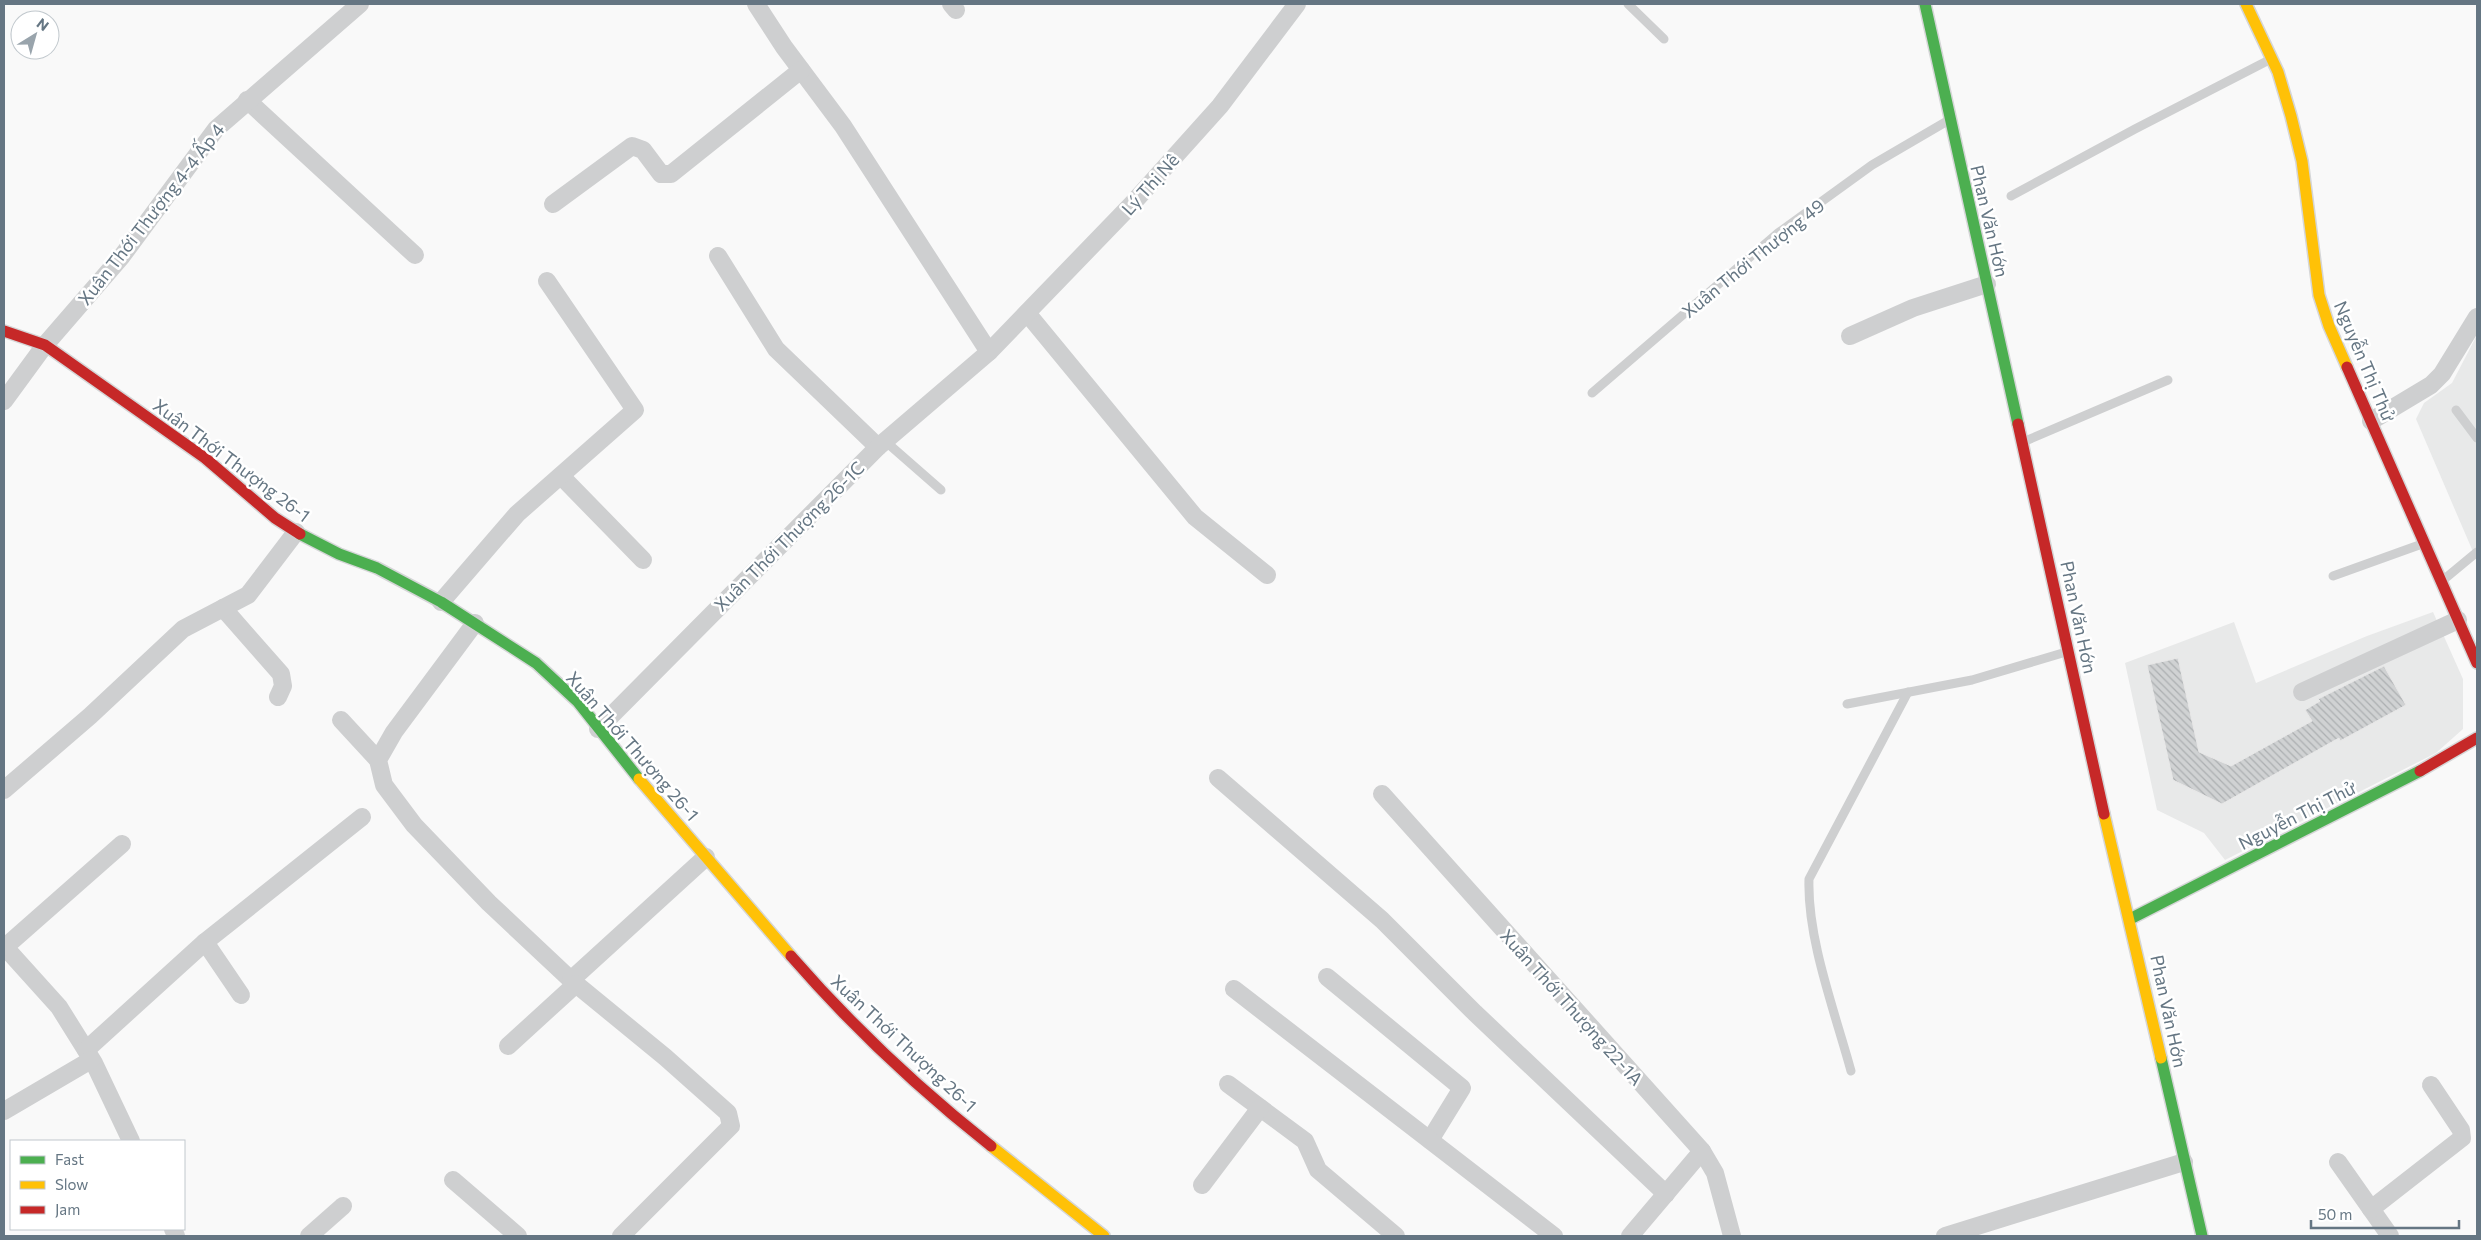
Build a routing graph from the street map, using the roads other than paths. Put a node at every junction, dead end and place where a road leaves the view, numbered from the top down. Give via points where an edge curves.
1 (360, 4) edge
2 (756, 4) edge
3 (1297, 4) edge
4 (1628, 4) edge
5 (1925, 4) edge
6 (2246, 4) edge
7 (1664, 39) dead end
8 (2272, 59) junction
9 (801, 70) junction
10 (247, 100) junction
11 (1949, 120) junction
12 (2011, 196) dead end
13 (553, 204) dead end
14 (415, 255) dead end
15 (718, 256) dead end
16 (547, 281) dead end
17 (1987, 284) junction
18 (1027, 313) junction
19 (2477, 317) edge
20 (4, 330) edge
21 (1850, 336) dead end
22 (45, 345) junction
23 (989, 352) junction
24 (2168, 380) dead end
25 (1592, 393) dead end
26 (4, 401) edge
27 (2456, 410) dead end
28 (2371, 421) junction
29 (2477, 438) edge
30 (2023, 442) junction
31 (881, 444) junction
32 (561, 476) junction
33 (942, 490) dead end
34 (296, 532) junction
35 (2425, 543) junction
36 (2477, 552) edge
37 (643, 560) dead end
38 (1267, 576) dead end
39 (2333, 576) dead end
40 (2442, 581) junction
41 (441, 602) junction
42 (223, 608) junction
43 (2458, 620) junction
44 (475, 623) junction
45 (2068, 651) junction
46 (2477, 663) edge
47 (1908, 692) junction
48 (2302, 692) dead end
49 (278, 697) dead end
50 (1847, 704) dead end
51 (341, 720) dead end
52 (598, 729) junction
53 (2477, 738) edge
54 (378, 760) junction
55 (1218, 778) dead end
56 (4, 790) edge
57 (1382, 794) dead end
58 (362, 817) dead end
59 (122, 844) dead end
60 (706, 857) junction
61 (2130, 919) junction
62 (205, 942) junction
63 (4, 947) edge
64 (1327, 977) dead end
65 (574, 982) junction
66 (1234, 989) dead end
67 (241, 995) dead end
68 (508, 1046) dead end
69 (89, 1055) junction
70 (1852, 1071) dead end
71 (1228, 1084) dead end
72 (2431, 1085) dead end
73 (1260, 1108) junction
74 (4, 1111) edge
75 (131, 1140) edge
76 (1430, 1140) junction
77 (1702, 1151) junction
78 (2184, 1162) junction
79 (2338, 1162) dead end
80 (453, 1180) dead end
81 (1202, 1185) dead end
82 (1666, 1194) junction
83 (344, 1206) dead end
84 (2370, 1209) junction
85 (1987, 1230) edge
86 (309, 1236) edge
87 (518, 1236) edge
88 (621, 1236) edge
89 (1104, 1236) edge
90 (1396, 1236) edge
91 (1554, 1236) edge
92 (1630, 1236) edge
93 (1732, 1236) edge
94 (1945, 1236) edge
95 (2202, 1236) edge
96 (2390, 1236) edge

1 - 10 street, Xuân Thới Thượng 4-4 Ấp 4
2 - 9 street
3 - 18 street, Lý Thị Nê via 1220,106
4 - 7 lane
5 - 11 street, Phan Văn Hớn
6 - 8 street, Nguyễn Thị Thử
8 - 12 lane
8 - 28 street, Nguyễn Thị Thử via 2302,161 2319,295 2329,326
9 - 13 street via 671,174 661,174 643,150 632,146
9 - 23 street via 843,126
10 - 14 street
10 - 22 street, Xuân Thới Thượng 4-4 Ấp 4 via 216,128 122,256
11 - 17 street, Phan Văn Hớn
11 - 25 lane, Xuân Thới Thượng 49 via 1872,165 1778,232
15 - 31 street via 776,349
16 - 32 street via 635,410
17 - 21 street via 1912,308
17 - 30 street, Phan Văn Hớn
18 - 23 street, Lý Thị Nê
18 - 38 street via 1194,517
19 - 28 street via 2442,374 2431,385
20 - 22 street, Xuân Thới Thượng 26-1
22 - 26 street, Xuân Thới Thượng 4-4 Ấp 4
22 - 34 street, Xuân Thới Thượng 26-1 via 198,453
23 - 31 street, Xuân Thới Thượng 26-1C
24 - 30 lane
27 - 29 lane
28 - 35 street, Nguyễn Thị Thử
30 - 45 street, Phan Văn Hớn
31 - 33 lane
31 - 52 street, Xuân Thới Thượng 26-1C
32 - 37 street
32 - 41 street via 517,514
34 - 41 street, Xuân Thới Thượng 26-1
34 - 42 street via 248,596
35 - 39 lane
35 - 40 street, Nguyễn Thị Thử
36 - 40 lane
40 - 43 street, Nguyễn Thị Thử
41 - 44 street, Xuân Thới Thượng 26-1
42 - 49 street via 281,674 283,686
42 - 56 street via 183,629
43 - 46 street, Nguyễn Thị Thử
43 - 48 street
44 - 52 street, Xuân Thới Thượng 26-1 via 536,663 578,702
44 - 54 street via 394,732
45 - 47 lane via 1972,680
45 - 61 street, Phan Văn Hớn
47 - 50 lane
47 - 70 lane via 1808,879 1808,899 1817,948
51 - 54 street
52 - 60 street, Xuân Thới Thượng 26-1
53 - 61 street, Nguyễn Thị Thử via 2402,782
54 - 65 street via 384,785 414,825 489,903
55 - 82 street via 1382,920 1475,1014
57 - 77 street, Xuân Thới Thượng 22-1A
58 - 62 street
59 - 63 street
60 - 65 street
60 - 89 street, Xuân Thới Thượng 26-1 via 810,978 883,1051 986,1142
61 - 78 street, Phan Văn Hớn
62 - 67 street
62 - 69 street
63 - 69 street via 59,1007
64 - 76 street via 1462,1088
65 - 68 street
65 - 88 street via 728,1113 731,1126
66 - 76 street
69 - 74 street
69 - 75 street
71 - 73 street
72 - 84 street via 2461,1130 2462,1138
73 - 81 street
73 - 90 street via 1305,1141 1318,1170
76 - 91 street
77 - 82 street
77 - 93 street, Xuân Thới Thượng 22-1A via 1716,1173
78 - 85 street
78 - 95 street, Phan Văn Hớn
79 - 84 street
80 - 87 street
82 - 92 street
83 - 86 street
84 - 96 street
85 - 94 street

